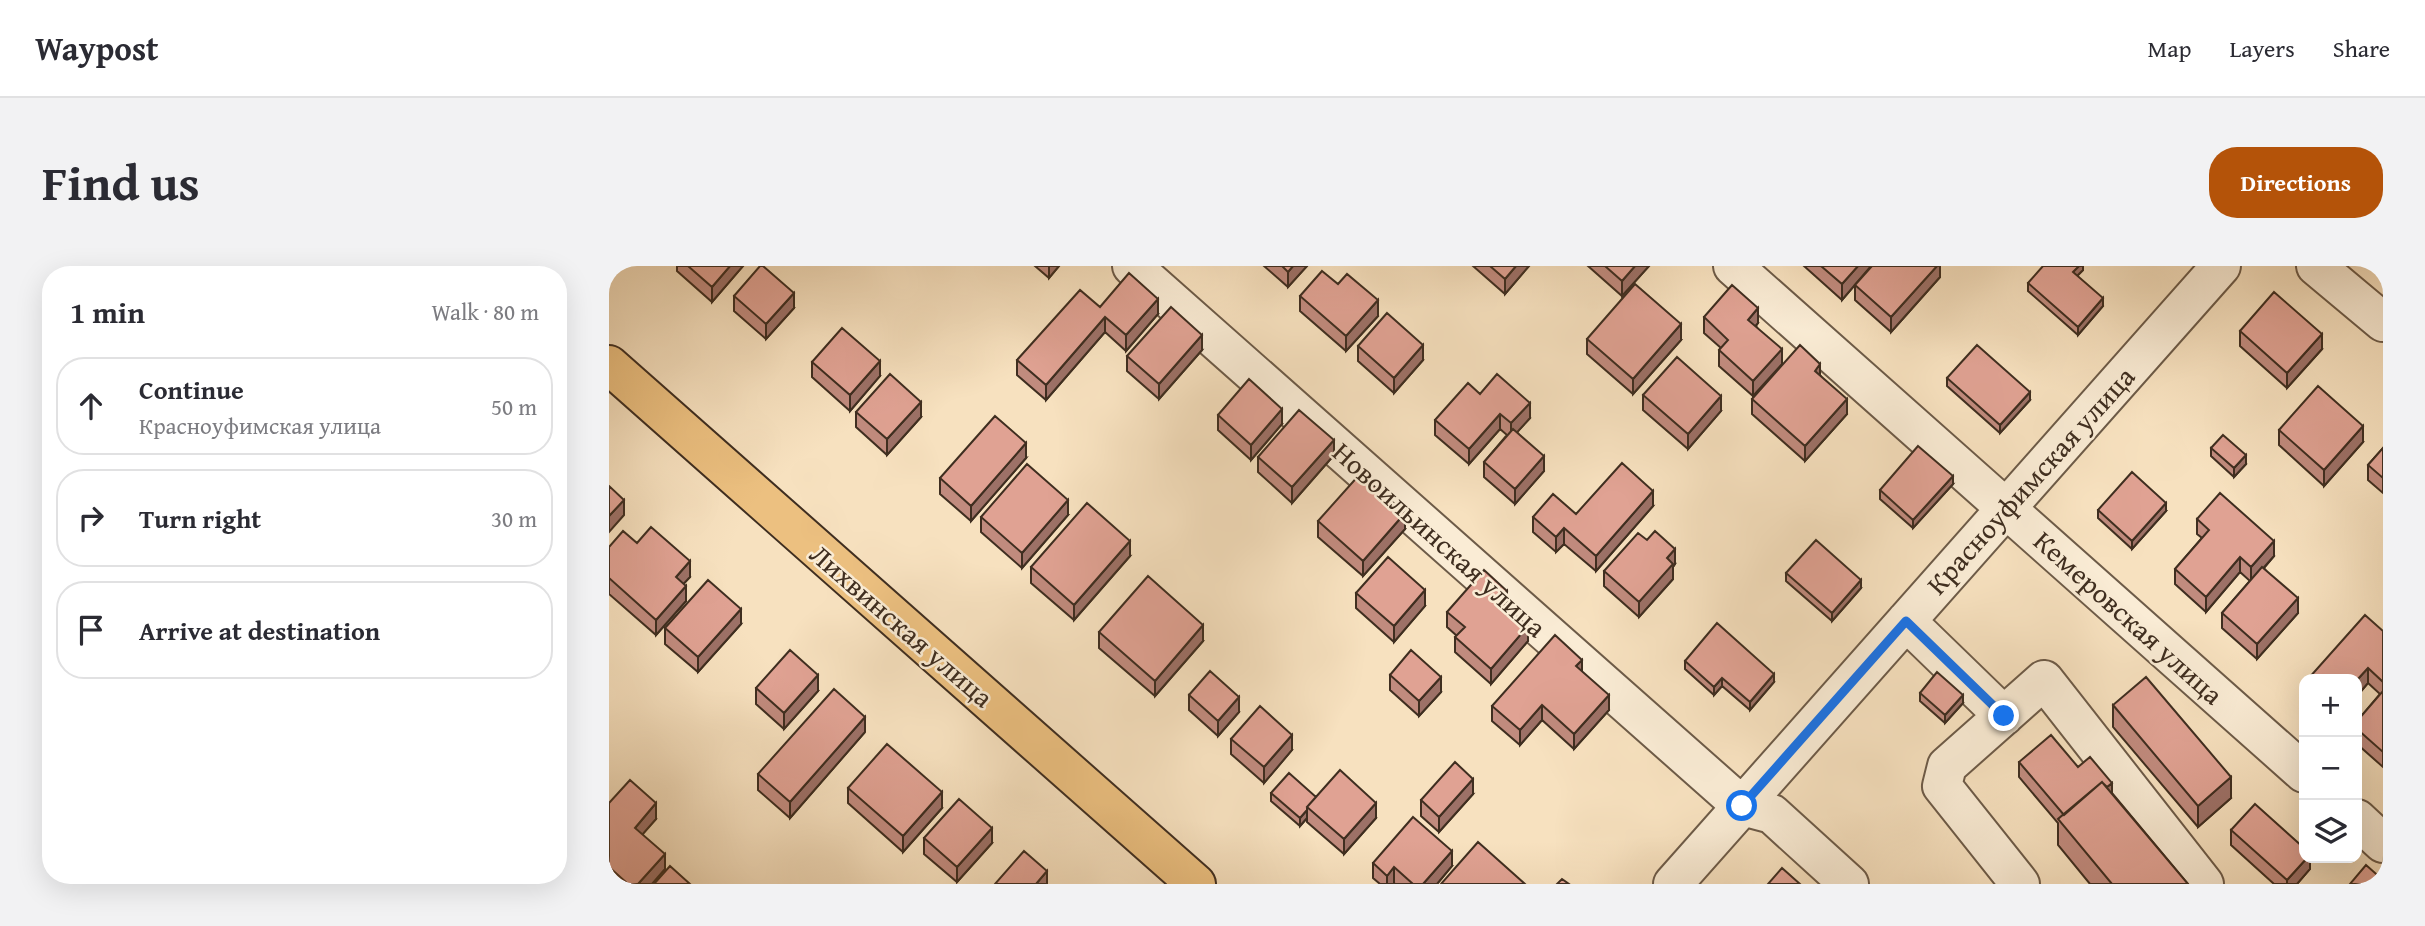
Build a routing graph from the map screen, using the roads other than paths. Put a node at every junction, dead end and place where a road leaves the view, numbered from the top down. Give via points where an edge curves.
1 (1132, 266) edge
2 (1733, 266) edge
3 (2221, 266) edge
4 (2316, 266) edge
5 (2383, 322) edge
6 (609, 365) edge
7 (2006, 508) junction
8 (1906, 621) junction
9 (2004, 716) junction
10 (2299, 769) edge
11 (1742, 806) junction
12 (2362, 823) edge
13 (2383, 842) edge
14 (1196, 884) edge
15 (1673, 884) edge
16 (1849, 884) edge
17 (2020, 884) edge
18 (2203, 884) edge

1 - 11 street, Новоильинская улица
2 - 7 street, Кемеровская улица
3 - 7 street, Красноуфимская улица
4 - 5 street
6 - 14 main road, Лихвинская улица
7 - 8 street, Красноуфимская улица
7 - 10 street, Кемеровская улица
8 - 9 street
8 - 11 street, Красноуфимская улица
9 - 17 street via 1947,766 1942,786
9 - 18 street via 2044,680
11 - 15 street, Красноуфимская улица
11 - 16 street, Новоильинская улица via 1772,814
12 - 13 street

